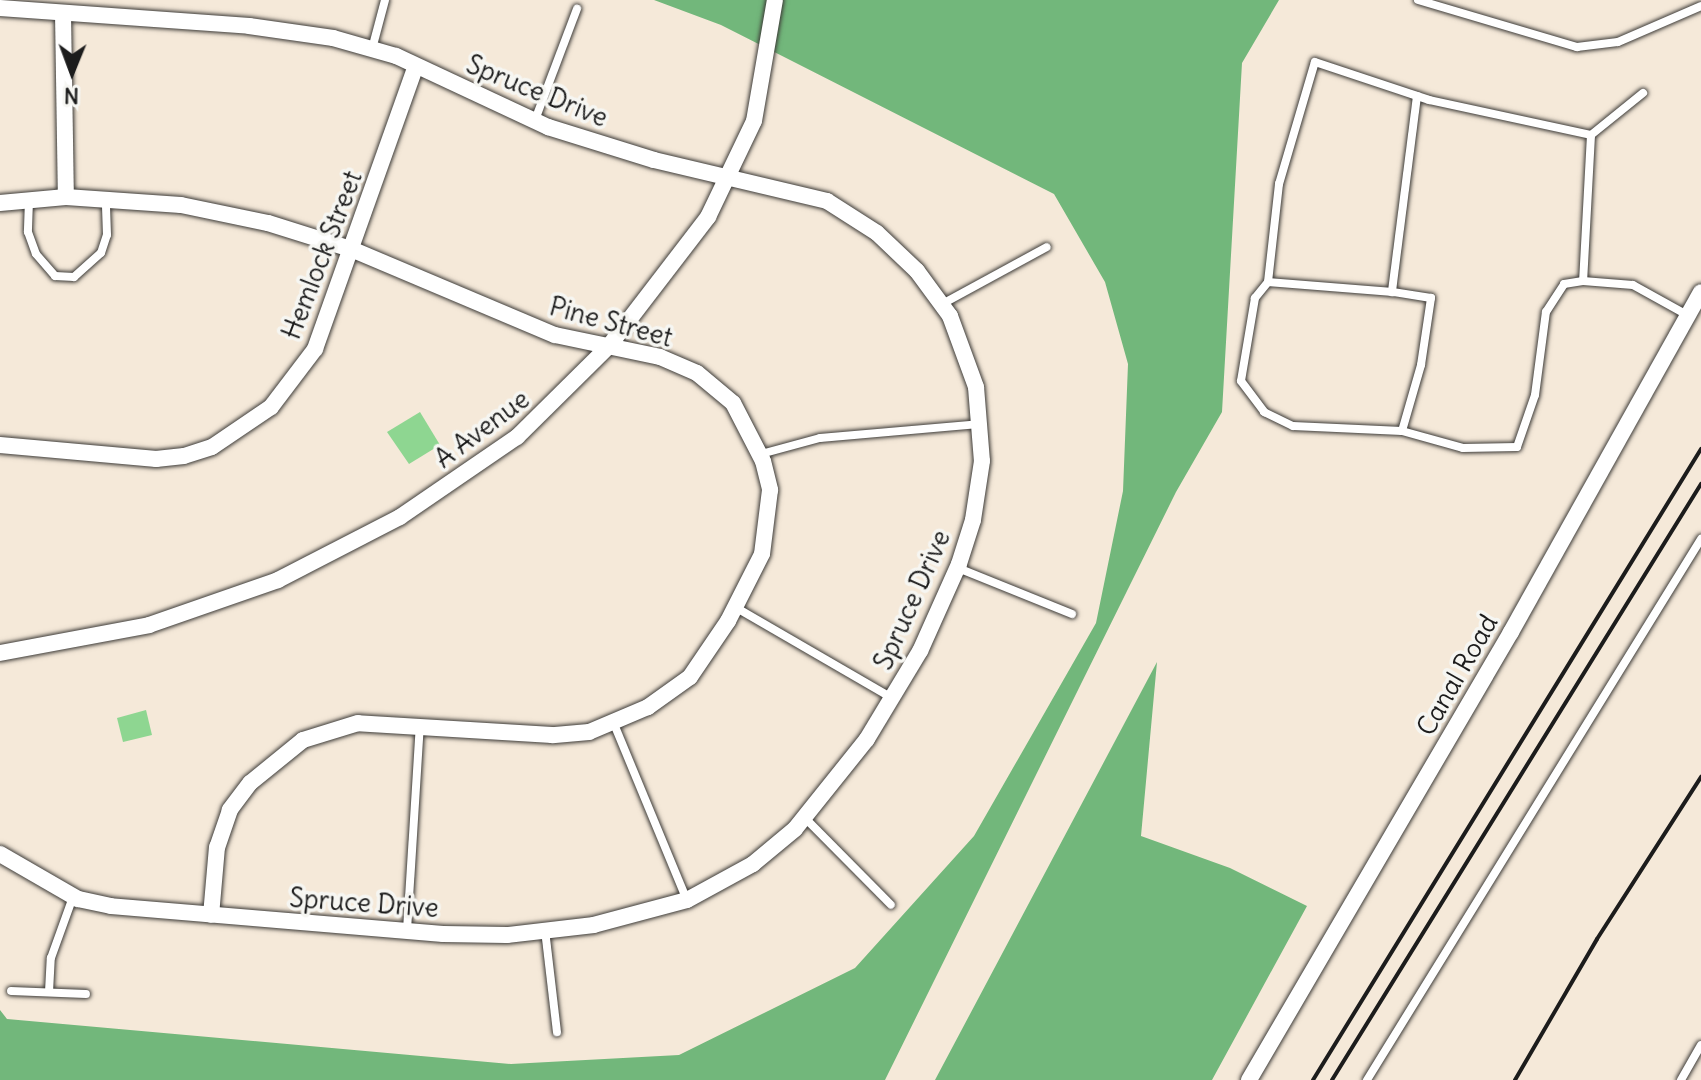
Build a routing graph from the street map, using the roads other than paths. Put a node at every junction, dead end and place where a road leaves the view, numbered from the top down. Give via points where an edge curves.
1 (385, 0) edge
2 (775, 0) edge
3 (1418, 0) edge
4 (1701, 6) edge
5 (0, 8) edge
6 (102, 8) edge
7 (577, 9) dead end
8 (63, 13) junction
9 (372, 49) junction
10 (416, 66) junction
11 (1643, 93) dead end
12 (1417, 96) junction
13 (535, 121) junction
14 (1591, 135) junction
15 (730, 175) junction
16 (66, 197) junction
17 (106, 199) junction
18 (29, 200) junction
19 (0, 203) edge
20 (1047, 247) dead end
21 (351, 249) junction
22 (1583, 281) junction
23 (1268, 282) junction
24 (1392, 292) junction
25 (1701, 292) edge
26 (941, 304) junction
27 (1689, 316) junction
28 (609, 346) junction
29 (982, 424) junction
30 (1402, 431) junction
31 (0, 445) edge
32 (761, 454) junction
33 (1701, 539) edge
34 (957, 568) junction
35 (735, 607) junction
36 (1072, 614) dead end
37 (0, 653) edge
38 (892, 698) junction
39 (614, 724) junction
40 (420, 725) junction
41 (805, 818) junction
42 (0, 854) edge
43 (73, 896) junction
44 (687, 900) junction
45 (891, 905) dead end
46 (211, 915) junction
47 (545, 930) junction
48 (407, 931) junction
49 (11, 991) dead end
50 (49, 992) junction
51 (86, 994) dead end
52 (557, 1032) dead end
53 (1701, 1045) edge
54 (1249, 1080) edge
55 (1367, 1080) edge
56 (1681, 1080) edge

1 - 9 lane
2 - 15 street, A Avenue via 759,104
3 - 4 lane via 1577,47 1618,42
5 - 8 street, Spruce Drive
6 - 8 street, Spruce Drive
6 - 9 street, Spruce Drive via 249,26
7 - 13 lane
8 - 16 street
9 - 10 street, Spruce Drive
10 - 13 street, Spruce Drive
10 - 21 street, Hemlock Street
11 - 14 lane
12 - 14 lane
12 - 23 lane via 1315,62 1279,184
12 - 24 lane
13 - 15 street, Spruce Drive via 654,160
14 - 22 lane
15 - 26 street, Spruce Drive via 827,201 857,217 917,271
15 - 28 street, A Avenue via 700,228
16 - 17 street, Pine Street
16 - 18 street, Pine Street
17 - 18 lane via 107,235 101,253 74,277 55,276 36,254 28,232
17 - 21 street, Pine Street via 181,205 268,223
18 - 19 street, Pine Street
20 - 26 lane
21 - 28 street, Pine Street via 555,335
21 - 31 street, Hemlock Street via 315,349 291,385 271,407 212,447 156,459
22 - 27 lane via 1633,285
22 - 30 lane via 1564,284 1546,312 1535,395 1517,447 1463,448
23 - 24 lane
23 - 30 lane via 1255,298 1241,381 1264,412 1293,426
24 - 30 lane via 1431,298 1421,365
25 - 27 street, Canal Road
26 - 29 street, Spruce Drive via 976,387
27 - 54 street, Canal Road
28 - 32 street, Pine Street via 660,357 697,373 733,403
28 - 37 street, A Avenue via 517,437 400,517 328,555 278,580 149,625
29 - 32 lane via 820,438
29 - 34 street, Spruce Drive via 973,520
32 - 35 street, Pine Street via 770,490 768,525 762,554
33 - 55 lane
34 - 36 lane
34 - 38 street, Spruce Drive
35 - 38 lane
35 - 39 street, Pine Street via 690,677
38 - 41 street, Spruce Drive via 834,785
39 - 40 street, Pine Street via 552,735
39 - 44 lane
40 - 46 street, Pine Street via 358,723 303,740 279,755 230,810 217,847
40 - 48 lane
41 - 44 street, Spruce Drive via 753,864
41 - 45 lane
42 - 43 street, Spruce Drive
43 - 46 street, Spruce Drive via 111,906
43 - 50 lane via 51,958
44 - 47 street, Spruce Drive via 594,925
46 - 48 street, Spruce Drive
47 - 48 street, Spruce Drive via 507,935
47 - 52 lane
49 - 50 lane
50 - 51 lane
53 - 56 lane

